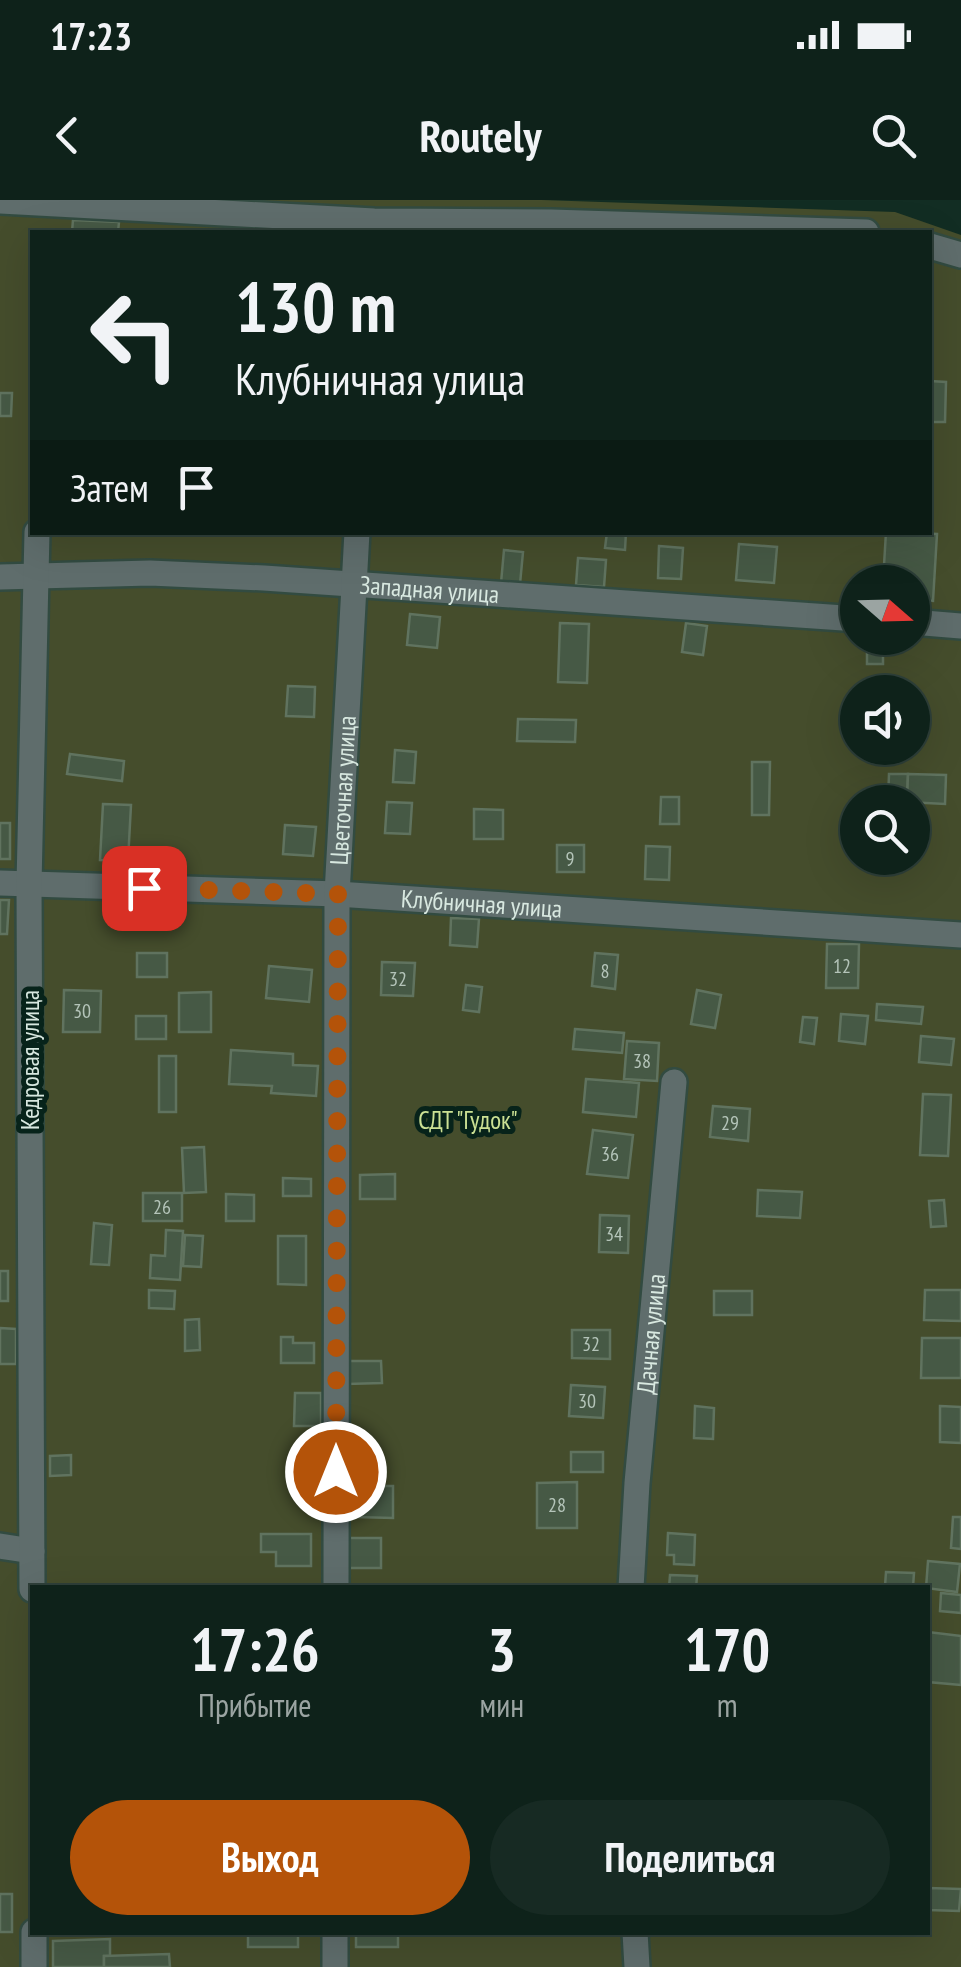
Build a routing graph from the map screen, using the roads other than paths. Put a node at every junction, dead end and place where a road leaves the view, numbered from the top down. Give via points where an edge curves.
1 (0, 201) edge
2 (374, 227) edge
3 (803, 230) edge
4 (932, 247) edge
5 (961, 255) edge
6 (37, 535) edge
7 (358, 535) edge
8 (0, 576) edge
9 (36, 577) junction
10 (355, 584) junction
11 (840, 618) edge
12 (930, 623) edge
13 (961, 626) edge
14 (0, 883) edge
15 (29, 884) junction
16 (338, 894) junction
17 (961, 935) edge
18 (674, 1082) dead end
19 (0, 1546) edge
20 (32, 1551) junction
21 (32, 1585) edge
22 (336, 1585) edge
23 (631, 1585) edge
24 (34, 1935) edge
25 (335, 1935) edge
26 (634, 1935) edge
27 (34, 1967) edge
28 (335, 1967) edge
29 (637, 1967) edge

1 - 2 street
2 - 3 street via 551,222
4 - 5 street
6 - 9 street, Кедровая улица
7 - 10 street, Цветочная улица
8 - 9 street, Западная улица
9 - 10 street, Западная улица via 150,573
9 - 15 street, Кедровая улица
10 - 11 street, Западная улица
10 - 16 street, Цветочная улица
12 - 13 street
14 - 15 street, Клубничная улица
15 - 16 street, Клубничная улица
15 - 20 street, Кедровая улица
16 - 17 street, Клубничная улица
16 - 22 street, Цветочная улица
18 - 23 street, Дачная улица
19 - 20 street
20 - 21 street, Кедровая улица
24 - 27 street
25 - 28 street
26 - 29 street

